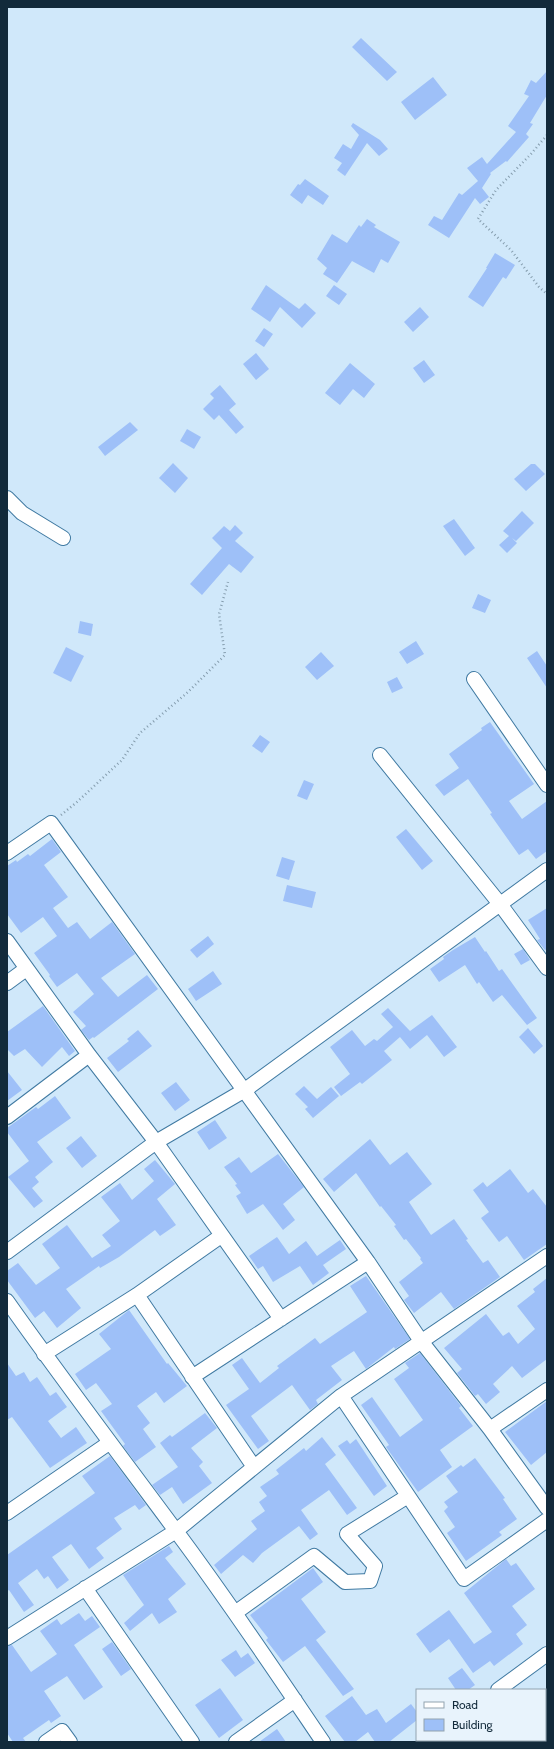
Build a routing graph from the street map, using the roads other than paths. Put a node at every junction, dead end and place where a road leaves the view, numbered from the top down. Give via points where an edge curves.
1 (7, 498) edge
2 (63, 538) dead end
3 (474, 679) dead end
4 (380, 755) dead end
5 (547, 785) edge
6 (7, 853) edge
7 (547, 870) edge
8 (500, 904) junction
9 (7, 941) edge
10 (547, 968) edge
11 (26, 969) junction
12 (7, 983) edge
13 (89, 1055) junction
14 (245, 1090) junction
15 (7, 1117) edge
16 (156, 1142) junction
17 (221, 1236) junction
18 (7, 1252) edge
19 (547, 1256) edge
20 (368, 1262) junction
21 (137, 1295) junction
22 (7, 1301) edge
23 (280, 1319) junction
24 (421, 1341) junction
25 (44, 1354) junction
26 (192, 1377) junction
27 (547, 1390) edge
28 (341, 1396) junction
29 (490, 1429) junction
30 (109, 1443) junction
31 (254, 1467) junction
32 (408, 1496) junction
33 (547, 1508) edge
34 (7, 1513) edge
35 (547, 1520) edge
36 (176, 1531) junction
37 (86, 1588) junction
38 (235, 1614) junction
39 (7, 1638) edge
40 (547, 1654) edge
41 (501, 1689) edge
42 (295, 1700) junction
43 (46, 1742) edge
44 (70, 1742) edge
45 (192, 1742) edge
46 (236, 1742) edge
47 (323, 1742) edge

1 - 2 street via 22,513
3 - 5 street
4 - 8 street
6 - 14 street via 51,823
7 - 8 street
8 - 10 street
8 - 14 street
9 - 11 street
11 - 12 street
11 - 13 street
13 - 15 street
13 - 16 street
14 - 16 street
14 - 20 street
16 - 17 street
16 - 18 street
17 - 21 street
17 - 23 street
19 - 24 street
20 - 23 street
20 - 24 street
21 - 25 street
21 - 26 street
22 - 25 street
23 - 26 street
24 - 28 street
24 - 29 street
25 - 30 street
26 - 31 street
27 - 29 street
28 - 31 street
28 - 32 street
29 - 33 street
30 - 34 street
30 - 36 street
31 - 36 street
32 - 35 street via 464,1579
32 - 38 street via 348,1534 375,1566 370,1581 345,1582 314,1556
36 - 37 street
36 - 38 street
37 - 39 street
37 - 45 street
38 - 42 street
40 - 41 street
42 - 46 street
42 - 47 street
43 - 44 street via 62,1731

